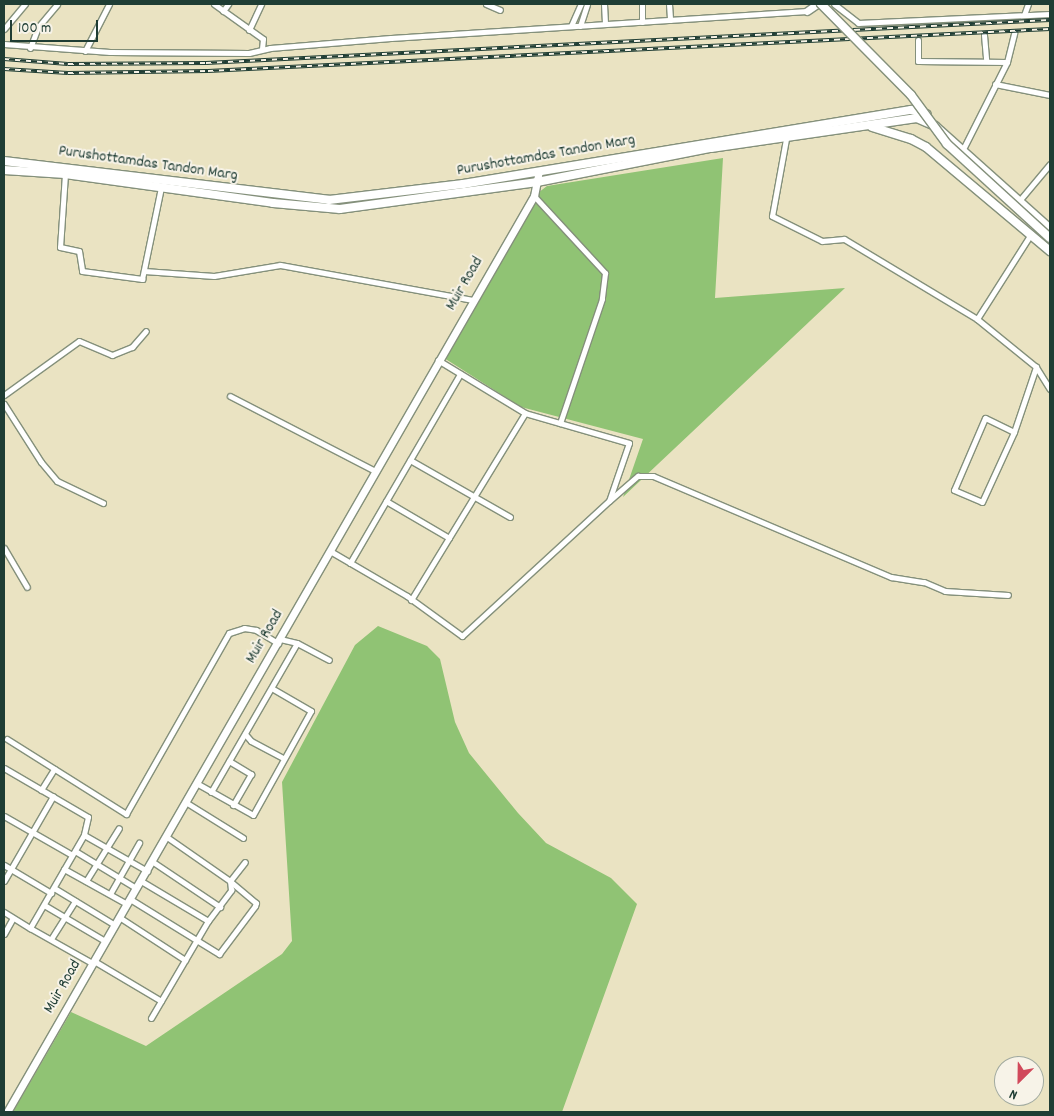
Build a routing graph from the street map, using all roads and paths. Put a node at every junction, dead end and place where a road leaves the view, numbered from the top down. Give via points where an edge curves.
1 (25, 4) edge
2 (56, 4) edge
3 (109, 4) edge
4 (214, 4) edge
5 (228, 4) edge
6 (262, 4) edge
7 (486, 4) edge
8 (582, 4) edge
9 (587, 4) edge
10 (604, 4) edge
11 (642, 4) edge
12 (669, 4) edge
13 (817, 4) edge
14 (834, 4) edge
15 (1028, 4) edge
16 (500, 10) dead end
17 (223, 11) junction
18 (808, 12) joint
19 (1050, 14) edge
20 (1024, 16) junction
21 (670, 20) junction
22 (642, 22) junction
23 (605, 24) junction
24 (571, 26) junction
25 (580, 26) junction
26 (4, 29) edge
27 (250, 30) junction
28 (1014, 33) dead end
29 (984, 35) dead end
30 (918, 40) dead end
31 (4, 44) edge
32 (30, 48) junction
33 (262, 49) junction
34 (85, 51) junction
35 (986, 60) junction
36 (1007, 62) junction
37 (995, 84) junction
38 (1050, 95) edge
39 (870, 127) junction
40 (786, 139) junction
41 (964, 147) junction
42 (4, 161) edge
43 (1050, 164) edge
44 (4, 170) edge
45 (539, 172) junction
46 (65, 174) junction
47 (537, 182) junction
48 (161, 187) junction
49 (534, 196) junction
50 (1020, 199) junction
51 (1050, 222) edge
52 (1050, 230) edge
53 (1030, 234) junction
54 (1050, 238) edge
55 (1050, 251) edge
56 (144, 271) junction
57 (472, 300) junction
58 (977, 319) junction
59 (146, 331) dead end
60 (438, 360) junction
61 (1036, 367) junction
62 (460, 374) junction
63 (1050, 389) edge
64 (4, 395) edge
65 (230, 396) dead end
66 (4, 404) edge
67 (525, 413) junction
68 (560, 424) junction
69 (1014, 432) junction
70 (410, 460) junction
71 (375, 472) junction
72 (474, 496) junction
73 (386, 501) junction
74 (610, 501) junction
75 (103, 503) dead end
76 (510, 517) dead end
77 (449, 538) junction
78 (4, 548) edge
79 (330, 551) junction
80 (350, 563) junction
81 (27, 587) dead end
82 (1008, 595) dead end
83 (411, 600) junction
84 (279, 641) junction
85 (297, 643) junction
86 (330, 660) dead end
87 (273, 688) junction
88 (246, 734) junction
89 (8, 739) dead end
90 (283, 758) junction
91 (229, 761) junction
92 (4, 768) edge
93 (54, 769) junction
94 (198, 784) junction
95 (41, 790) junction
96 (211, 792) junction
97 (53, 796) junction
98 (187, 803) junction
99 (233, 805) junction
100 (4, 816) edge
101 (119, 828) dead end
102 (32, 832) junction
103 (84, 835) junction
104 (167, 837) junction
105 (243, 838) dead end
106 (139, 843) dead end
107 (106, 848) junction
108 (74, 853) junction
109 (129, 861) junction
110 (153, 862) junction
111 (245, 862) dead end
112 (96, 864) junction
113 (4, 865) edge
114 (10, 869) junction
115 (64, 869) junction
116 (148, 871) junction
117 (119, 878) junction
118 (4, 881) edge
119 (86, 881) junction
120 (230, 881) junction
121 (138, 884) junction
122 (52, 890) junction
123 (110, 894) junction
124 (75, 901) junction
125 (128, 901) junction
126 (44, 904) junction
127 (220, 907) junction
128 (4, 912) edge
129 (65, 917) junction
130 (119, 917) junction
131 (13, 918) junction
132 (208, 921) junction
133 (114, 925) junction
134 (30, 928) junction
135 (4, 934) edge
136 (51, 939) junction
137 (105, 941) junction
138 (196, 941) junction
139 (185, 960) junction
140 (93, 962) junction
141 (161, 1001) junction
142 (151, 1018) dead end
143 (7, 1112) edge

1 - 26 street
2 - 32 street via 38,27
3 - 34 street
4 - 17 street
5 - 17 street
6 - 27 street
7 - 16 street
8 - 24 street
9 - 25 street
10 - 23 street
11 - 22 street
12 - 21 street
13 - 18 main road
13 - 54 main road, bridge via 911,94 947,144
14 - 20 street via 858,23
15 - 20 street
17 - 27 street
18 - 21 street
19 - 20 street
21 - 22 street
22 - 23 street
23 - 25 street
24 - 25 street
24 - 33 street
27 - 33 street via 263,40
28 - 36 street
29 - 35 street
30 - 35 street via 918,61
31 - 32 street
32 - 34 street
33 - 34 street via 249,53 206,55
35 - 36 street
36 - 37 street
37 - 38 street
37 - 41 street
39 - 40 main road
39 - 50 main road via 923,118
39 - 53 main road via 926,147
40 - 47 main road via 711,148
40 - 58 street via 772,216 822,240 844,239
41 - 45 main road, Purushottamdas Tandon Marg via 925,113 911,110
41 - 50 main road, Purushottamdas Tandon Marg
42 - 45 main road, Purushottamdas Tandon Marg via 328,200
43 - 50 street
44 - 46 main road
45 - 47 main road, Muir Road
46 - 48 main road
46 - 56 street via 60,247 79,251 82,271 142,279
47 - 48 main road via 340,209
47 - 49 main road, Muir Road
48 - 56 street
49 - 57 main road, Muir Road
49 - 68 street via 606,273 602,300
50 - 51 main road, Purushottamdas Tandon Marg
50 - 52 main road
53 - 55 main road
53 - 58 street
56 - 57 street via 214,276 280,266
57 - 60 main road, Muir Road
58 - 61 street
59 - 64 street via 132,347 112,355 79,340
60 - 62 street
60 - 71 main road, Muir Road
61 - 63 street
61 - 69 street
62 - 67 street
62 - 70 street
65 - 71 street
66 - 75 street via 57,481
67 - 68 street
67 - 72 street
68 - 74 street via 629,443
69 - 69 street via 982,502 954,490 985,418
70 - 72 street
70 - 73 street
71 - 79 main road, Muir Road
72 - 76 street
72 - 77 street
73 - 77 street
73 - 80 street
74 - 82 street via 638,476 653,476 891,577 924,582 945,591
74 - 83 street via 462,636
77 - 83 street
78 - 81 street
79 - 80 street
79 - 84 main road, Muir Road
80 - 83 street
84 - 85 street
84 - 93 street via 244,628 229,633 126,814
84 - 94 main road, Muir Road
85 - 86 street
85 - 87 street
87 - 88 street
87 - 90 street via 311,711
88 - 90 street via 251,741
88 - 91 street
89 - 93 street
90 - 99 street via 253,815
91 - 96 street
91 - 99 street via 251,774
92 - 95 street
93 - 95 street
94 - 96 street
94 - 98 main road, Muir Road
95 - 97 street
96 - 99 street
97 - 102 street
97 - 103 street via 88,817
98 - 104 main road, Muir Road
98 - 105 street
100 - 102 street
101 - 107 street
102 - 108 street
102 - 114 street
103 - 107 street
103 - 108 street
104 - 110 main road, Muir Road
104 - 120 street
106 - 109 street
107 - 109 street
107 - 112 street
108 - 112 street
108 - 115 street
109 - 116 street
109 - 117 street
110 - 116 main road, Muir Road
110 - 127 street
111 - 120 street
112 - 117 street
112 - 119 street
113 - 114 street
114 - 118 street
114 - 122 street
115 - 119 street
115 - 122 street
116 - 121 main road, Muir Road
117 - 121 street
117 - 123 street
119 - 123 street
120 - 127 street via 231,890
120 - 138 street via 256,903 255,906 222,953
121 - 125 main road, Muir Road
121 - 132 street
122 - 124 street
122 - 126 street
123 - 125 street
124 - 129 street
124 - 133 street
125 - 130 main road, Muir Road
125 - 138 street
126 - 129 street
126 - 134 street
127 - 132 street
128 - 131 street
129 - 136 street
129 - 137 street
130 - 133 main road, Muir Road
130 - 139 street
131 - 134 street
131 - 135 street
132 - 138 street
133 - 137 main road, Muir Road
134 - 136 street
136 - 140 street
137 - 140 main road, Muir Road
138 - 139 street
139 - 141 street
140 - 141 street
140 - 143 main road, Muir Road
141 - 142 street

